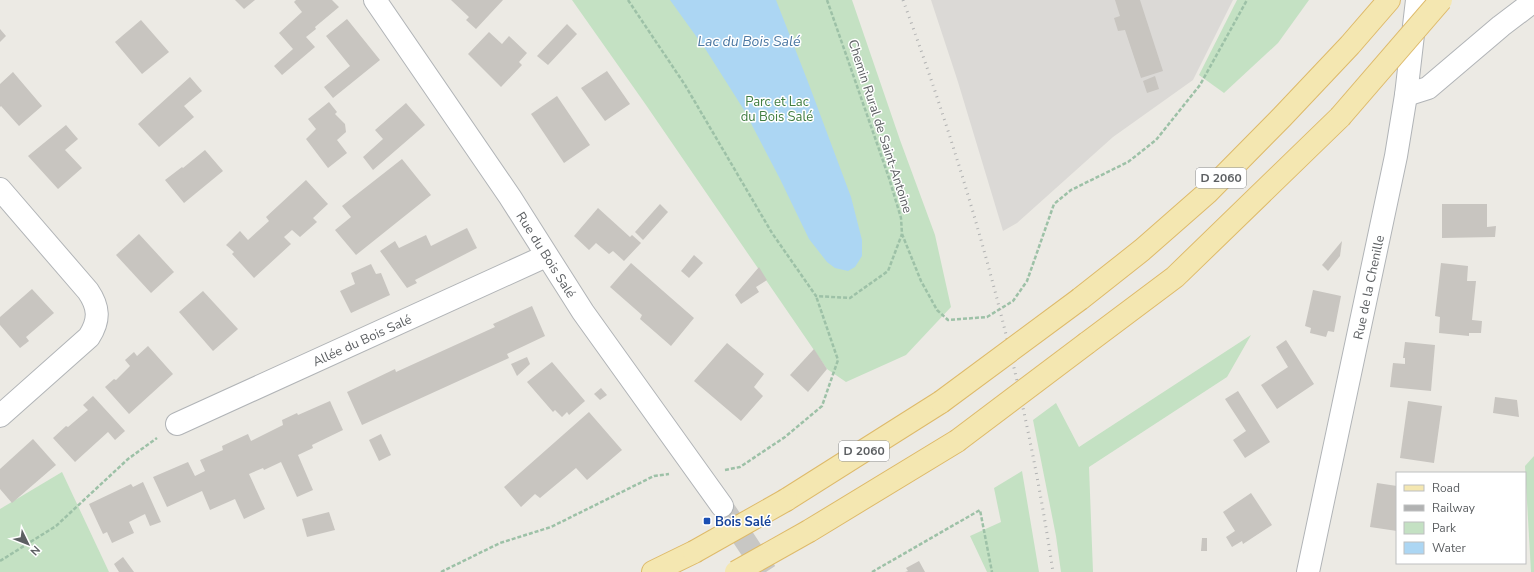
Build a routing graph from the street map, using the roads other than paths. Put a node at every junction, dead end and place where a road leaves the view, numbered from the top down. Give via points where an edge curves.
1 (375, 0) edge
2 (1389, 0) edge
3 (1417, 0) edge
4 (1441, 0) edge
5 (1534, 1) edge
6 (1406, 95) junction
7 (0, 189) edge
8 (546, 256) junction
9 (0, 416) edge
10 (177, 424) road end
11 (722, 506) tunnel mouth
12 (653, 572) edge
13 (736, 572) edge
14 (1308, 572) edge

1 - 8 street, Rue du Bois Salé via 510,197
2 - 12 main road, D 2060, bridge via 1350,45 1207,193 1142,250 1080,299 941,402 786,500
3 - 6 street, Rue de la Chenille
4 - 13 main road, D 2060, bridge via 1340,117 1175,277 957,440 809,531
5 - 6 street via 1428,88
6 - 14 street, Rue de la Chenille via 1396,156
7 - 9 street via 88,290 97,307 95,328 89,337
8 - 10 street, Allée du Bois Salé
8 - 11 street, Rue du Bois Salé

